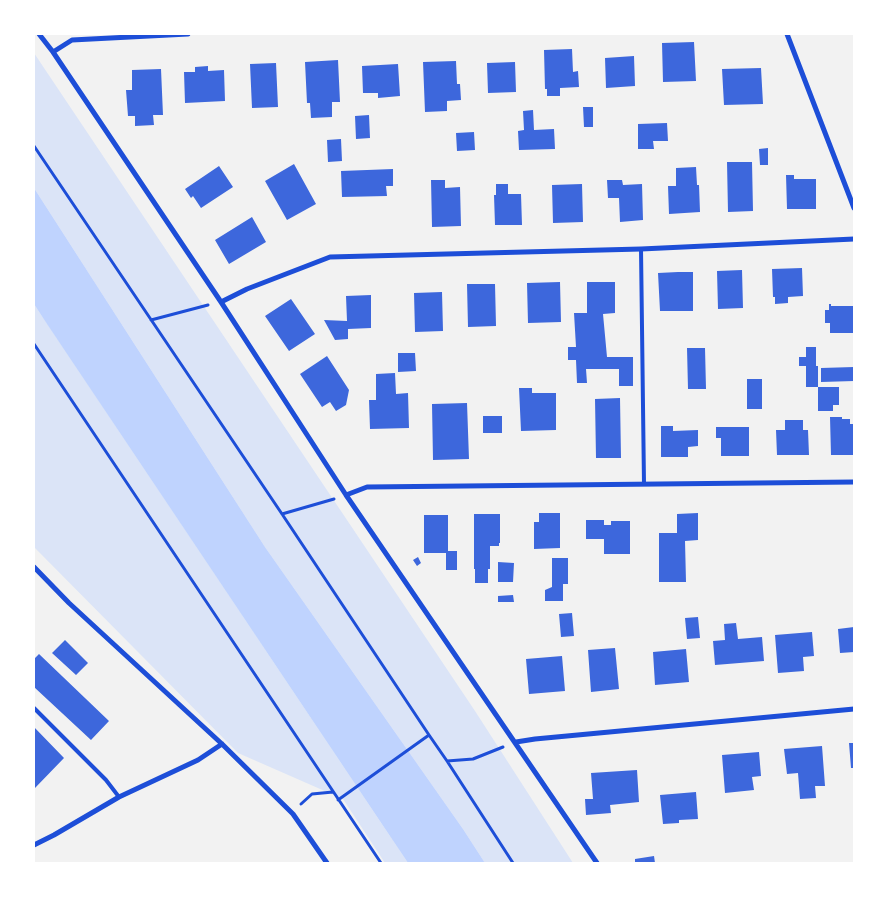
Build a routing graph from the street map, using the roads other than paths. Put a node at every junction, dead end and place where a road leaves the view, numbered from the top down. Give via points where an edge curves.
1 (38, 34) edge
2 (188, 34) edge
3 (787, 34) edge
4 (53, 52) junction
5 (854, 208) edge
6 (854, 239) edge
7 (641, 249) junction
8 (221, 302) junction
9 (854, 482) edge
10 (644, 484) junction
11 (346, 495) junction
12 (34, 566) edge
13 (34, 708) edge
14 (854, 709) edge
15 (516, 742) junction
16 (222, 744) junction
17 (119, 797) junction
18 (34, 845) edge
19 (327, 863) edge
20 (597, 863) edge

1 - 4 street
2 - 4 street via 72,40
3 - 5 street
4 - 8 street
6 - 7 street
7 - 8 street via 330,257
7 - 10 lane
8 - 11 street
9 - 10 street
10 - 11 street via 367,487
11 - 15 street
12 - 16 street via 69,603
13 - 17 lane
14 - 15 street
15 - 20 street
16 - 17 street via 198,760
16 - 19 street via 294,814
17 - 18 street

